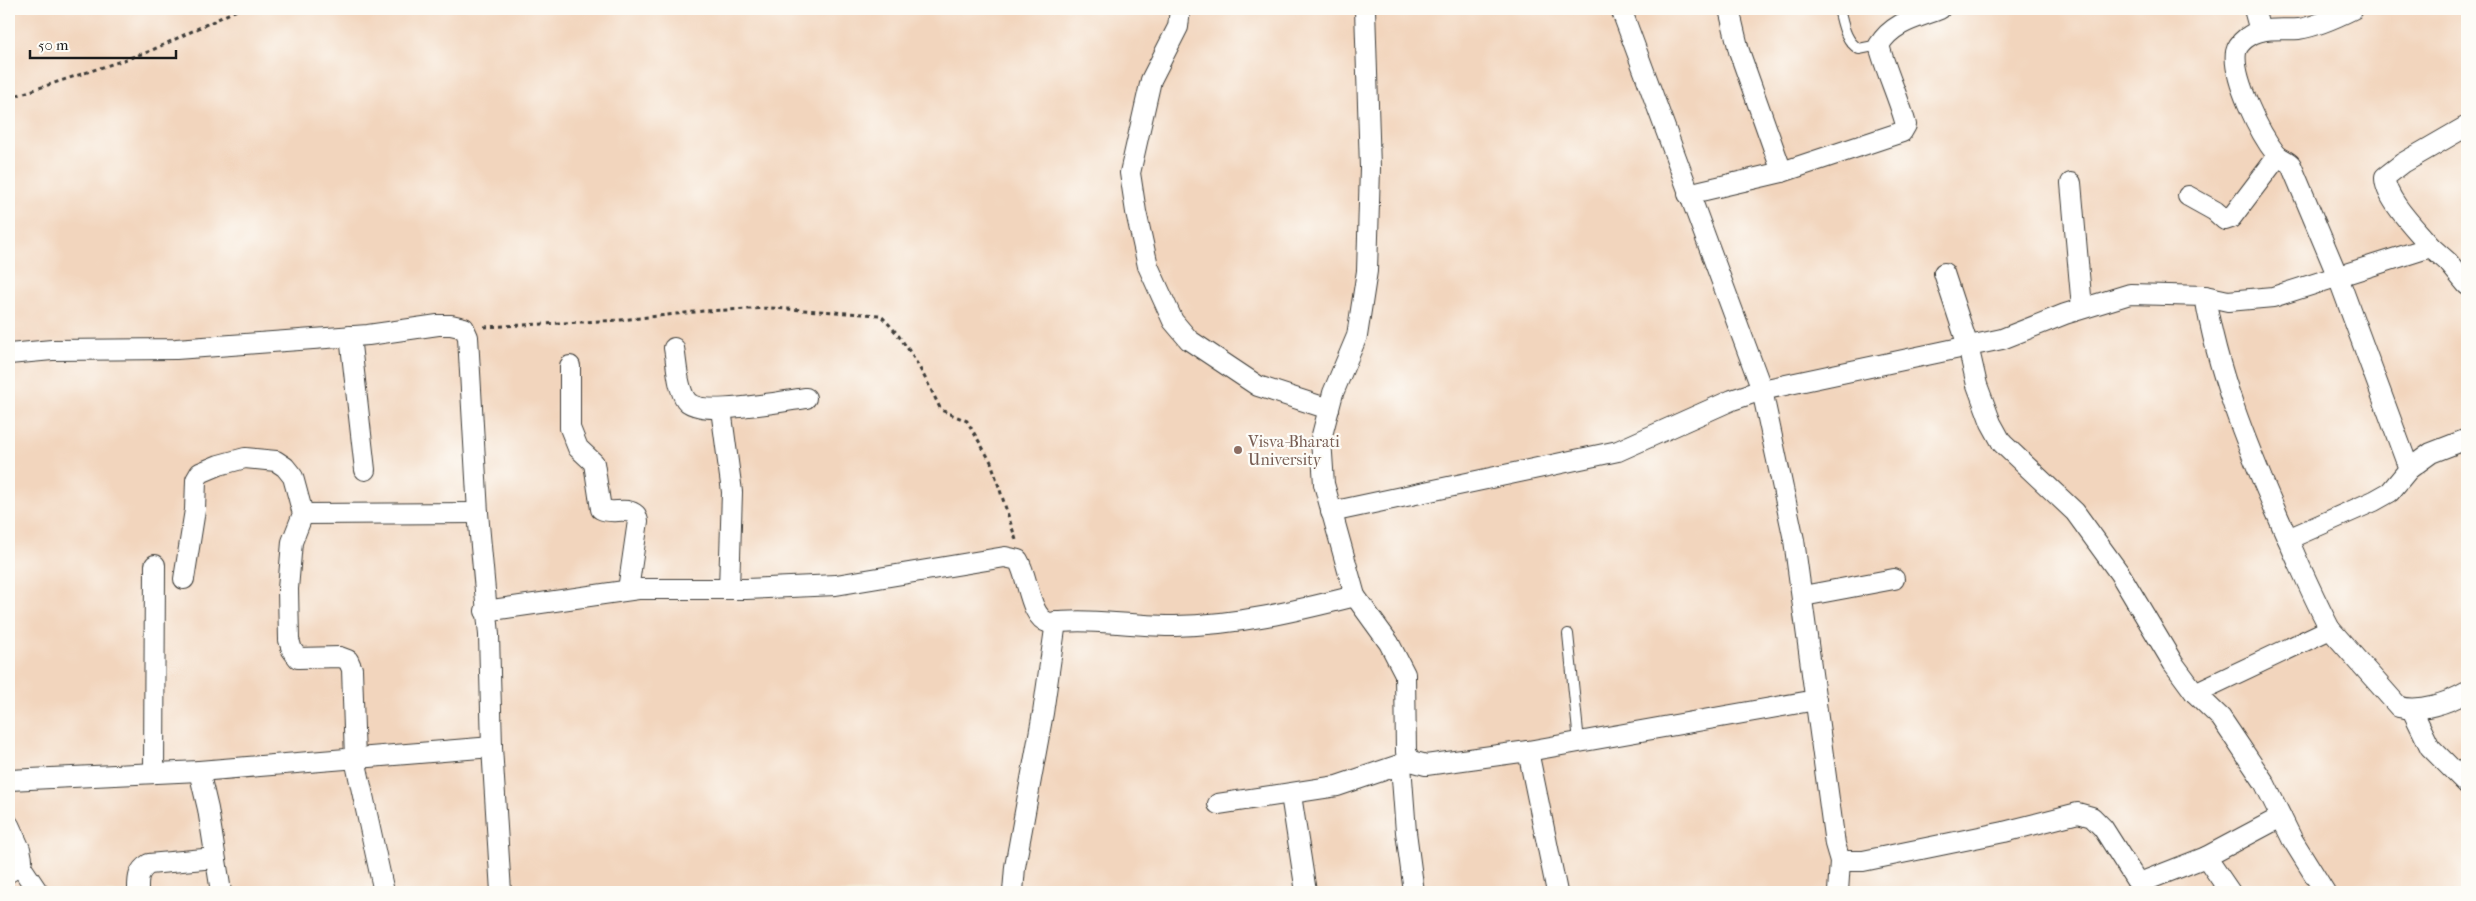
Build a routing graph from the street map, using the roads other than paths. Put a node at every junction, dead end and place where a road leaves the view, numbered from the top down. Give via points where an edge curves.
1 (1180, 9) edge
2 (1365, 9) edge
3 (1621, 9) edge
4 (1729, 9) edge
5 (1839, 9) edge
6 (1940, 9) edge
7 (2254, 9) edge
8 (2353, 9) edge
9 (2260, 31) junction
10 (1879, 45) junction
11 (2467, 126) edge
12 (2278, 156) junction
13 (1782, 172) junction
14 (2071, 183) dead end
15 (1688, 194) junction
16 (2188, 196) dead end
17 (2431, 247) junction
18 (1944, 273) dead end
19 (2338, 277) junction
20 (2467, 285) edge
21 (2204, 296) junction
22 (2082, 308) junction
23 (350, 336) junction
24 (1968, 346) junction
25 (674, 348) dead end
26 (9, 354) edge
27 (570, 366) dead end
28 (1762, 390) junction
29 (806, 398) dead end
30 (721, 409) junction
31 (1329, 409) junction
32 (2467, 439) edge
33 (2409, 469) junction
34 (365, 470) dead end
35 (1331, 512) junction
36 (478, 513) junction
37 (303, 514) junction
38 (2288, 539) junction
39 (155, 565) dead end
40 (184, 579) dead end
41 (1894, 579) dead end
42 (729, 589) junction
43 (628, 590) junction
44 (1355, 596) junction
45 (1803, 596) junction
46 (485, 611) junction
47 (1056, 622) junction
48 (2330, 629) junction
49 (1568, 634) dead end
50 (2467, 692) edge
51 (2195, 693) junction
52 (1816, 700) junction
53 (2412, 710) junction
54 (1579, 742) junction
55 (492, 747) junction
56 (1528, 751) junction
57 (355, 759) junction
58 (1406, 763) junction
59 (199, 771) junction
60 (154, 773) junction
61 (9, 780) edge
62 (2467, 784) edge
63 (1291, 795) junction
64 (1218, 804) dead end
65 (2281, 817) junction
66 (9, 825) edge
67 (2206, 857) junction
68 (215, 858) junction
69 (1840, 861) junction
70 (15, 869) edge
71 (38, 892) edge
72 (138, 892) edge
73 (221, 892) edge
74 (384, 892) edge
75 (501, 892) edge
76 (1013, 892) edge
77 (1306, 892) edge
78 (1414, 892) edge
79 (1558, 892) edge
80 (1838, 892) edge
81 (2230, 892) edge
82 (2325, 892) edge

1 - 31 street via 1178,26 1151,80 1130,173 1148,266 1173,321 1189,340 1258,386
2 - 31 street via 1370,168 1367,272 1356,336 1332,393
3 - 15 street
4 - 13 street via 1739,51
5 - 10 lane via 1853,45 1859,49
6 - 10 street via 1900,24 1887,32
7 - 9 street
8 - 9 street via 2300,29
9 - 12 street via 2241,41 2236,50 2236,61 2259,130
10 - 13 street via 1904,117 1906,125 1902,132
11 - 17 street via 2385,177 2390,196
12 - 16 street via 2239,210 2228,220
12 - 19 street via 2291,165
13 - 15 street
14 - 22 street
15 - 28 street
17 - 19 street
17 - 20 street
18 - 24 street
19 - 21 street via 2274,297 2228,301
19 - 33 street
21 - 22 street via 2130,294
21 - 38 street via 2227,388
22 - 24 street via 2002,339
23 - 26 street via 176,349 52,350
23 - 34 street
23 - 36 street via 451,324 464,328 468,337
24 - 28 street
24 - 51 street via 1981,395 2002,443 2075,512 2120,574 2173,663
25 - 30 street via 682,393 687,402
27 - 43 street via 570,428 578,448 594,462 601,509 612,512 629,510 638,521
28 - 35 street via 1618,450
28 - 45 street
29 - 30 street
30 - 42 street via 732,492
31 - 35 street via 1321,439 1324,484
32 - 33 street via 2431,453
33 - 38 street via 2390,492
35 - 44 street
36 - 37 street
36 - 46 street
37 - 40 street via 293,477 276,461 245,458 204,470 196,480 195,510
37 - 57 street via 292,542 288,589 289,640 298,658 340,657 348,660 352,669
38 - 48 street
39 - 60 street
41 - 45 street
42 - 43 street
42 - 47 street via 836,585 1005,556 1018,560 1023,568 1035,611 1042,621
43 - 46 street
44 - 47 street via 1244,621 1175,626
44 - 58 street via 1389,643 1405,674
45 - 52 street
46 - 55 street via 489,635
47 - 76 street via 1043,713 1014,866
48 - 51 street
48 - 53 street via 2399,707
49 - 54 lane
50 - 53 street
51 - 65 street via 2221,718 2264,782
52 - 54 street
52 - 69 street
53 - 62 street via 2430,747
54 - 56 street
55 - 57 street
55 - 75 street
56 - 58 street via 1426,765
56 - 79 street
57 - 59 street
57 - 74 street
58 - 63 street via 1337,786
58 - 78 street via 1406,832
59 - 60 street
59 - 68 street
60 - 61 street
63 - 64 street
63 - 77 street
65 - 67 street
65 - 82 street
66 - 70 street via 22,858
67 - 69 street via 2142,882 2136,880 2103,828 2092,818 2078,813 1872,859
67 - 81 street
68 - 72 street via 149,864 138,876
68 - 73 street
69 - 80 street
70 - 71 street

